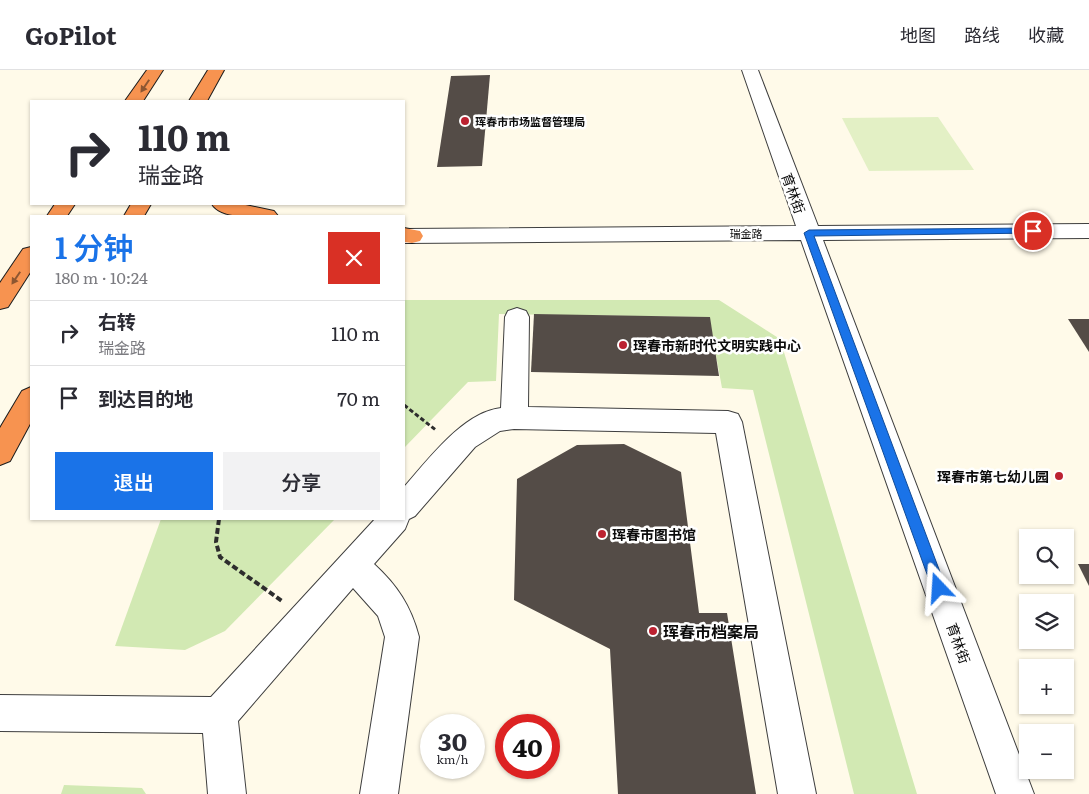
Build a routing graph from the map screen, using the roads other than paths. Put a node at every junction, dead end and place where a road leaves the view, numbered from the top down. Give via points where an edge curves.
1 (155, 70) edge
2 (750, 70) edge
3 (215, 71) edge
4 (135, 100) edge
5 (199, 100) edge
6 (205, 100) edge
7 (225, 205) edge
8 (260, 215) edge
9 (1089, 231) edge
10 (809, 233) junction
11 (406, 236) edge
12 (30, 256) edge
13 (0, 301) edge
14 (517, 317) dead end
15 (30, 400) edge
16 (514, 418) junction
17 (30, 434) edge
18 (0, 453) edge
19 (0, 475) edge
20 (405, 506) edge
21 (393, 520) edge
22 (352, 565) junction
23 (0, 713) edge
24 (219, 715) junction
25 (227, 794) edge
26 (379, 794) edge
27 (797, 794) edge
28 (1015, 794) edge

1 -> 4 highway
2 - 10 street, 育林街
3 - 5 highway
3 - 6 highway
7 - 8 highway
9 - 10 street, 瑞金路
10 - 11 street, 瑞金路
10 - 28 street, 育林街
12 -> 13 highway
14 - 16 street
15 - 18 highway
16 - 20 street via 495,420 477,430 458,446
16 - 27 street via 728,422
17 - 19 highway
21 - 22 street
22 - 24 street
22 - 26 street via 389,601 399,619 402,636
23 - 24 street
24 - 25 street

